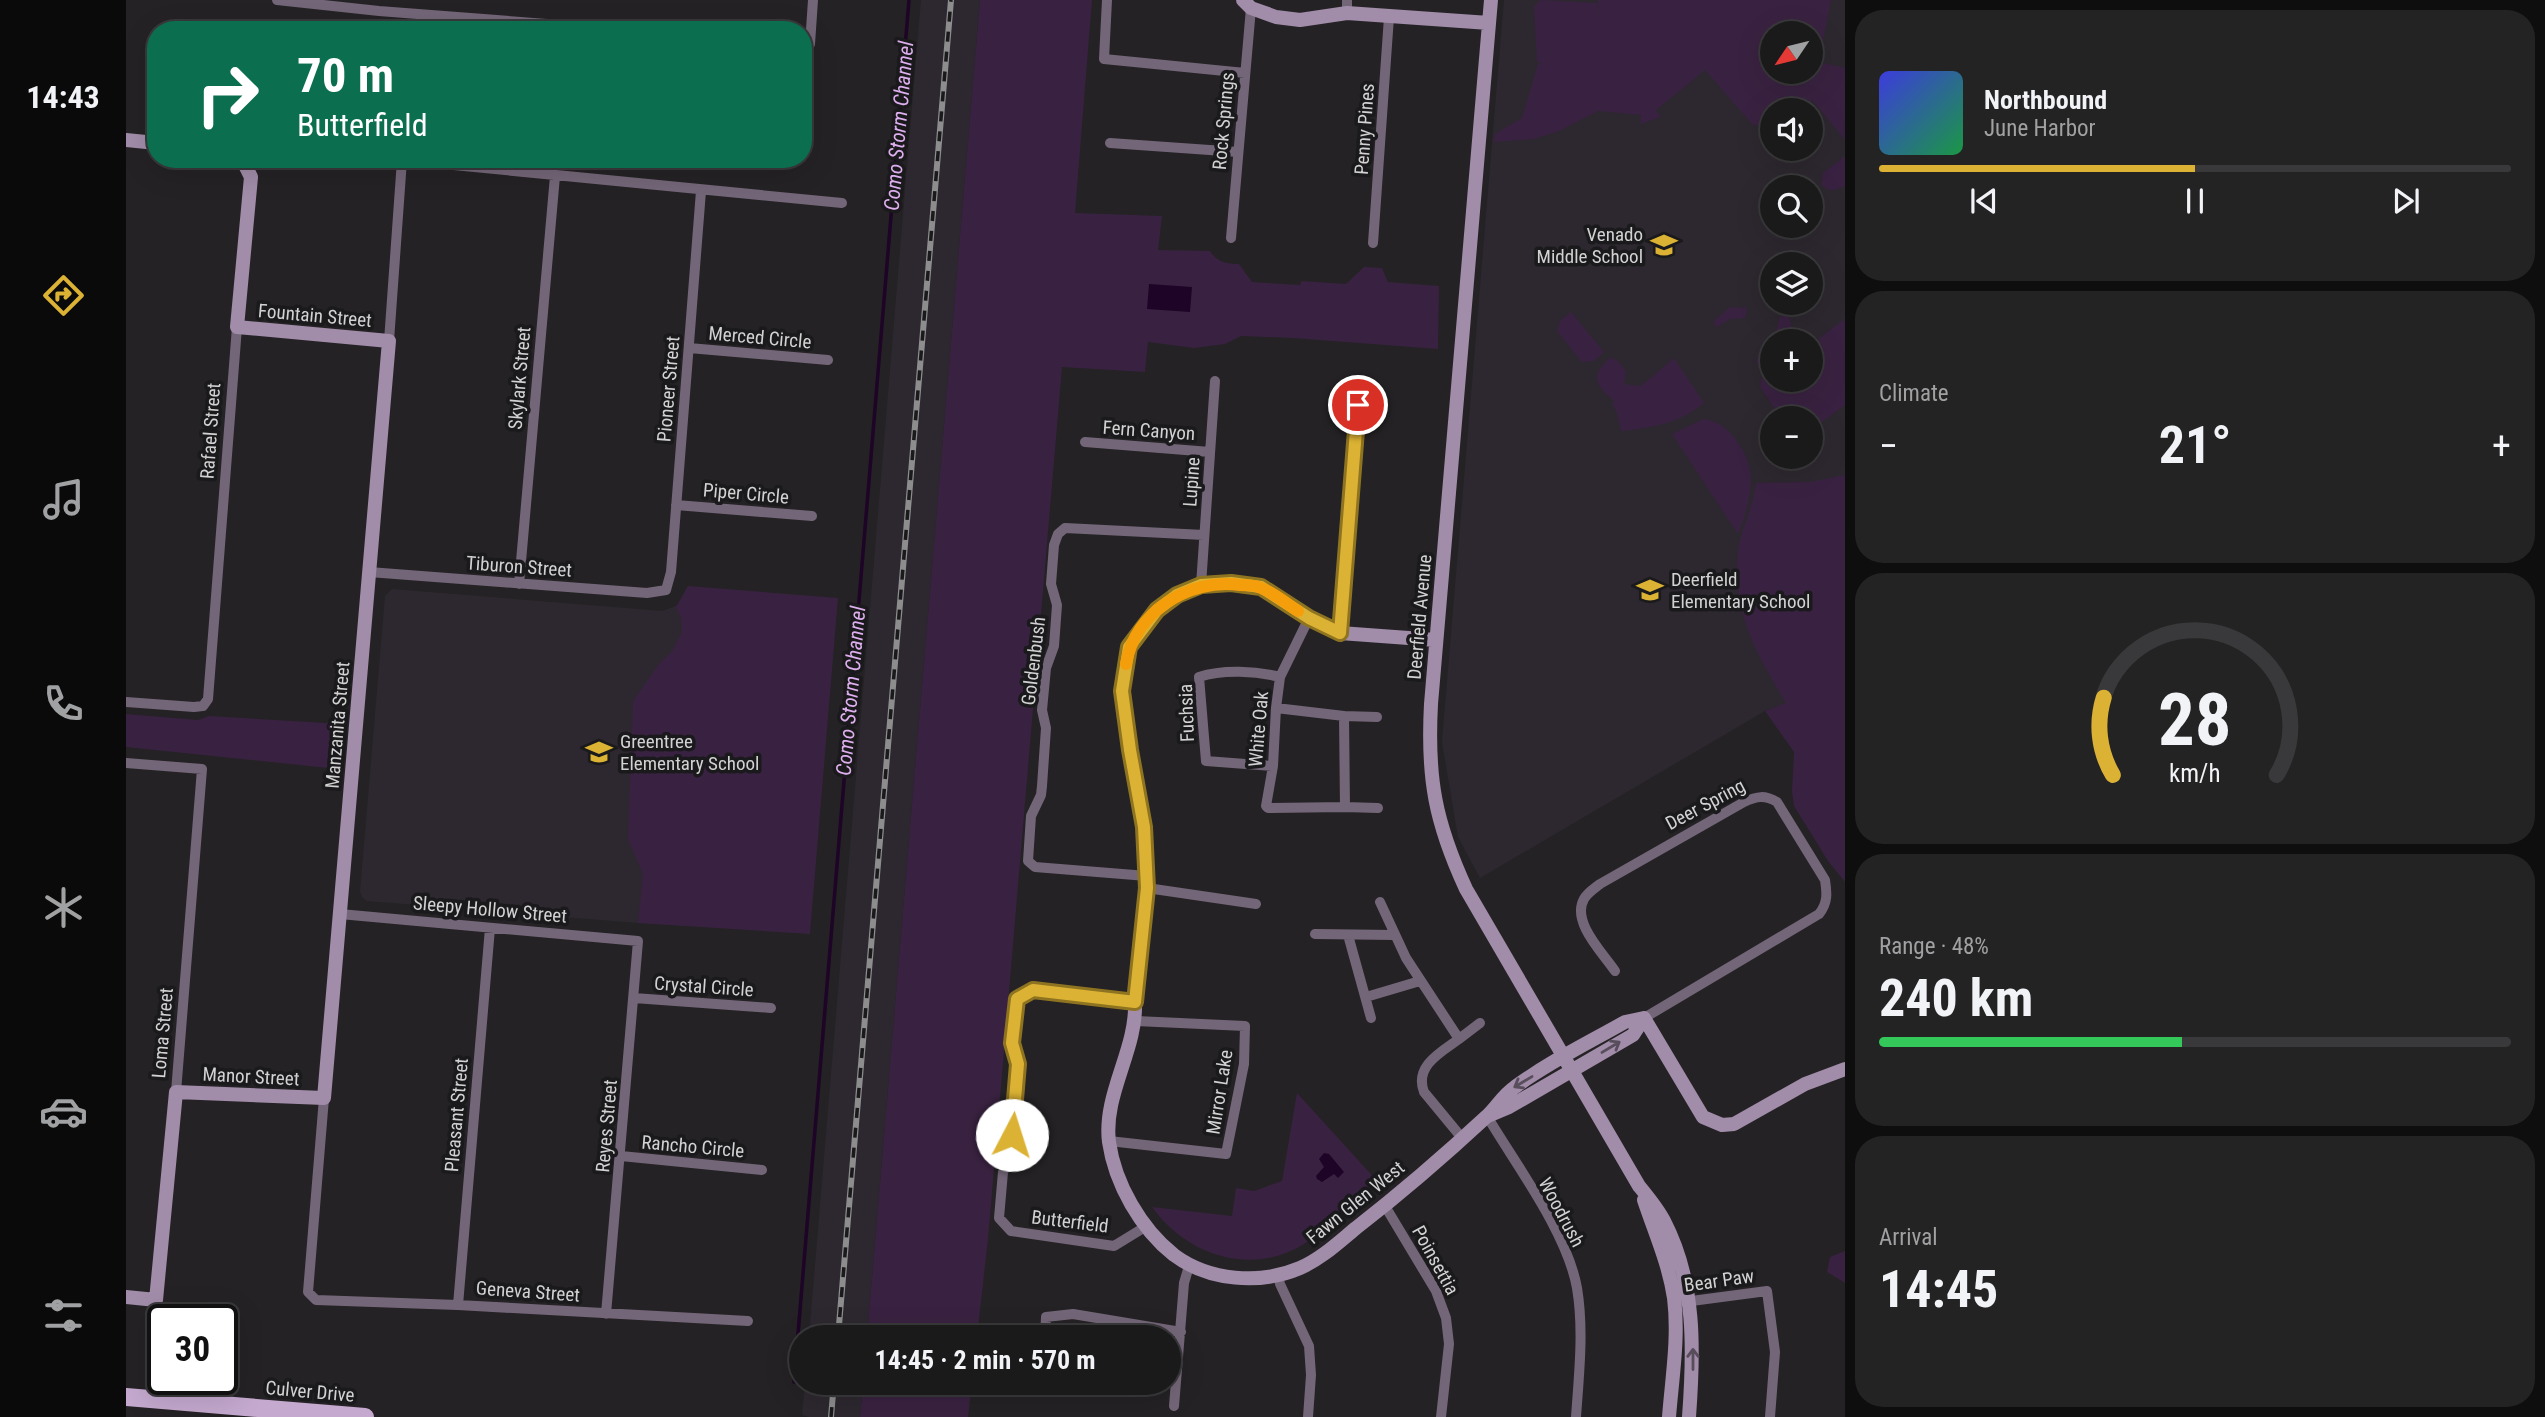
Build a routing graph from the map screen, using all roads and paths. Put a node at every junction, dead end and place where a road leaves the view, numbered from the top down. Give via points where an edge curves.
1 (277, 0) edge
2 (813, 0) edge
3 (1107, 0) edge
4 (1491, 0) edge
5 (1247, 4) edge
6 (379, 5) edge
7 (1347, 6) edge
8 (1389, 17) junction
9 (536, 21) edge
10 (810, 21) edge
11 (1489, 23) junction
12 (1245, 73) junction
13 (126, 140) edge
14 (147, 142) edge
15 (1110, 143) dead end
16 (1238, 152) junction
17 (247, 168) edge
18 (401, 168) edge
19 (478, 168) edge
20 (555, 176) junction
21 (701, 191) junction
22 (842, 203) dead end
23 (1231, 238) dead end
24 (1373, 243) dead end
25 (237, 327) junction
26 (388, 341) junction
27 (689, 348) junction
28 (828, 360) dead end
29 (1360, 380) dead end
30 (1215, 381) dead end
31 (1085, 442) dead end
32 (1210, 452) junction
33 (676, 505) junction
34 (812, 516) dead end
35 (1204, 535) junction
36 (369, 572) junction
37 (519, 584) junction
38 (1201, 585) junction
39 (666, 590) joint
40 (1309, 618) junction
41 (1340, 633) junction
42 (1436, 640) junction
43 (1280, 677) junction
44 (126, 702) edge
45 (1276, 708) junction
46 (1344, 716) junction
47 (1377, 717) dead end
48 (126, 763) edge
49 (1273, 766) junction
50 (1345, 807) junction
51 (1378, 808) dead end
52 (1147, 882) junction
53 (1380, 902) dead end
54 (1256, 904) dead end
55 (340, 914) junction
56 (489, 928) junction
57 (1315, 934) dead end
58 (1348, 935) junction
59 (1394, 935) junction
60 (638, 941) joint
61 (1615, 971) dead end
62 (1420, 981) junction
63 (1366, 997) junction
64 (634, 998) junction
65 (1135, 1002) junction
66 (771, 1009) dead end
67 (1371, 1017) dead end
68 (1644, 1018) junction
69 (1136, 1021) junction
70 (1480, 1023) dead end
71 (1459, 1039) junction
72 (1565, 1057) junction
73 (1845, 1069) edge
74 (1573, 1071) junction
75 (176, 1092) junction
76 (324, 1098) junction
77 (1487, 1116) junction
78 (1462, 1138) junction
79 (1109, 1141) junction
80 (621, 1156) junction
81 (762, 1170) dead end
82 (1639, 1186) junction
83 (1385, 1206) junction
84 (1145, 1227) junction
85 (1189, 1266) junction
86 (1278, 1275) junction
87 (308, 1293) joint
88 (126, 1297) edge
89 (1690, 1301) junction
90 (1674, 1303) junction
91 (458, 1305) junction
92 (606, 1314) junction
93 (748, 1321) dead end
94 (1046, 1325) edge
95 (1139, 1325) edge
96 (1181, 1332) edge
97 (1175, 1395) edge
98 (126, 1397) edge
99 (1174, 1406) dead end
100 (365, 1417) edge
101 (1308, 1417) edge
102 (1441, 1417) edge
103 (1576, 1417) edge
104 (1670, 1417) edge
105 (1689, 1417) edge
106 (1770, 1417) edge

1 - 6 street
2 - 10 street
3 - 12 street via 1104,59
4 - 11 street, Deerfield Avenue
5 - 7 street via 1276,17 1300,20
5 - 12 street, Rock Springs
6 - 9 street
7 - 8 street
8 - 11 street
8 - 24 street, Penny Pines
11 - 42 street, Deerfield Avenue
12 - 16 street, Rock Springs
13 - 14 street
15 - 16 street
16 - 23 street, Rock Springs
17 - 25 street, Rafael Street via 251,177
18 - 26 street, Manzanita Street
19 - 20 street
20 - 21 street
20 - 37 street, Skylark Street
21 - 22 street
21 - 27 street, Pioneer Street
25 - 26 street, Fountain Street
25 - 44 street, Rafael Street via 208,699 203,706
26 - 36 street, Manzanita Street
27 - 28 street, Merced Circle
27 - 33 street, Pioneer Street
29 - 41 street
30 - 32 street, Lupine
31 - 32 street, Fern Canyon
32 - 35 street, Lupine
33 - 34 street, Piper Circle
33 - 39 street, Pioneer Street
35 - 38 street, Lupine
35 - 52 street, Goldenbush via 1065,528 1054,545 1051,579 1057,605 1042,710 1046,728 1041,796 1031,816 1028,861 1035,867
36 - 37 street, Tiburon Street
36 - 55 street, Manzanita Street
37 - 39 street, Tiburon Street via 646,593
38 - 40 street via 1261,587
38 - 52 street, Fawn Glen West via 1157,610 1129,647 1122,691 1144,827
40 - 41 street
40 - 43 street, White Oak
41 - 42 street
42 - 72 street, Deerfield Avenue via 1429,746 1438,820 1466,889
43 - 45 street, White Oak
43 - 49 street, Fuchsia via 1250,672 1199,677 1206,761
45 - 46 street
45 - 49 street, White Oak
46 - 47 street
46 - 50 street
48 - 75 street, Loma Street via 202,769
49 - 50 street, White Oak via 1267,807
50 - 51 street
52 - 54 street
52 - 65 street, Fawn Glen West
53 - 59 street
55 - 56 street, Sleepy Hollow Street
55 - 76 street, Manzanita Street
56 - 60 street, Sleepy Hollow Street
56 - 91 street, Pleasant Street
57 - 58 street
58 - 59 street
58 - 63 street
59 - 62 street
60 - 64 street, Reyes Street
61 - 68 street, Deer Spring via 1586,930 1580,912 1584,898 1600,884 1744,802 1768,797 1777,802 1825,880 1825,907
62 - 63 street
62 - 71 street
63 - 67 street
64 - 66 street, Crystal Circle
64 - 80 street, Reyes Street
65 - 69 street, Fawn Glen West
65 - 84 street, Butterfield via 1033,990 1017,999 1012,1043 1017,1078 999,1218 1012,1231 1114,1246
68 - 72 street, Deer Spring via 1625,1022
68 - 73 street via 1703,1117 1722,1125 1734,1124 1805,1084
74 -> 68 street, Deer Spring via 1633,1035
69 - 79 street, Fawn Glen West via 1110,1116
69 - 79 street, Mirror Lake via 1245,1026 1244,1065 1226,1154
70 - 71 street
71 - 78 street via 1429,1061 1421,1085
72 - 74 street, Deerfield Avenue
72 -> 77 street, Fawn Glen West via 1514,1087
74 - 77 street, Fawn Glen West
74 - 82 street, Deerfield Avenue
75 - 76 street, Manor Street
75 - 88 street, Loma Street via 156,1300
76 - 87 street, Manzanita Street
77 - 78 street, Fawn Glen West
77 - 103 street, Woodrush via 1557,1231 1571,1267 1581,1322
78 - 83 street, Fawn Glen West
79 - 84 street, Fawn Glen West via 1116,1169
80 - 81 street, Rancho Circle
80 - 92 street, Reyes Street
82 - 89 street, Deerfield Avenue via 1663,1219 1676,1248
82 - 90 street, Deerfield Avenue via 1668,1270
83 - 86 street, Fawn Glen West via 1332,1248 1302,1267
83 - 102 street, Poinsettia via 1436,1292 1446,1318
84 - 85 street, Fawn Glen West
85 - 86 street, Fawn Glen West via 1231,1278
85 - 96 street
86 - 101 street via 1309,1346
87 - 91 street, Geneva Street via 317,1300
89 - 90 street, Bear Paw
105 -> 89 street, Deerfield Avenue via 1693,1365
89 - 106 street, Bear Paw via 1767,1291 1775,1352
90 - 104 street, Deerfield Avenue
91 - 92 street, Geneva Street
92 - 93 street, Geneva Street
94 - 95 street via 1046,1317 1073,1314
97 - 99 street
98 - 100 main road, Culver Drive

